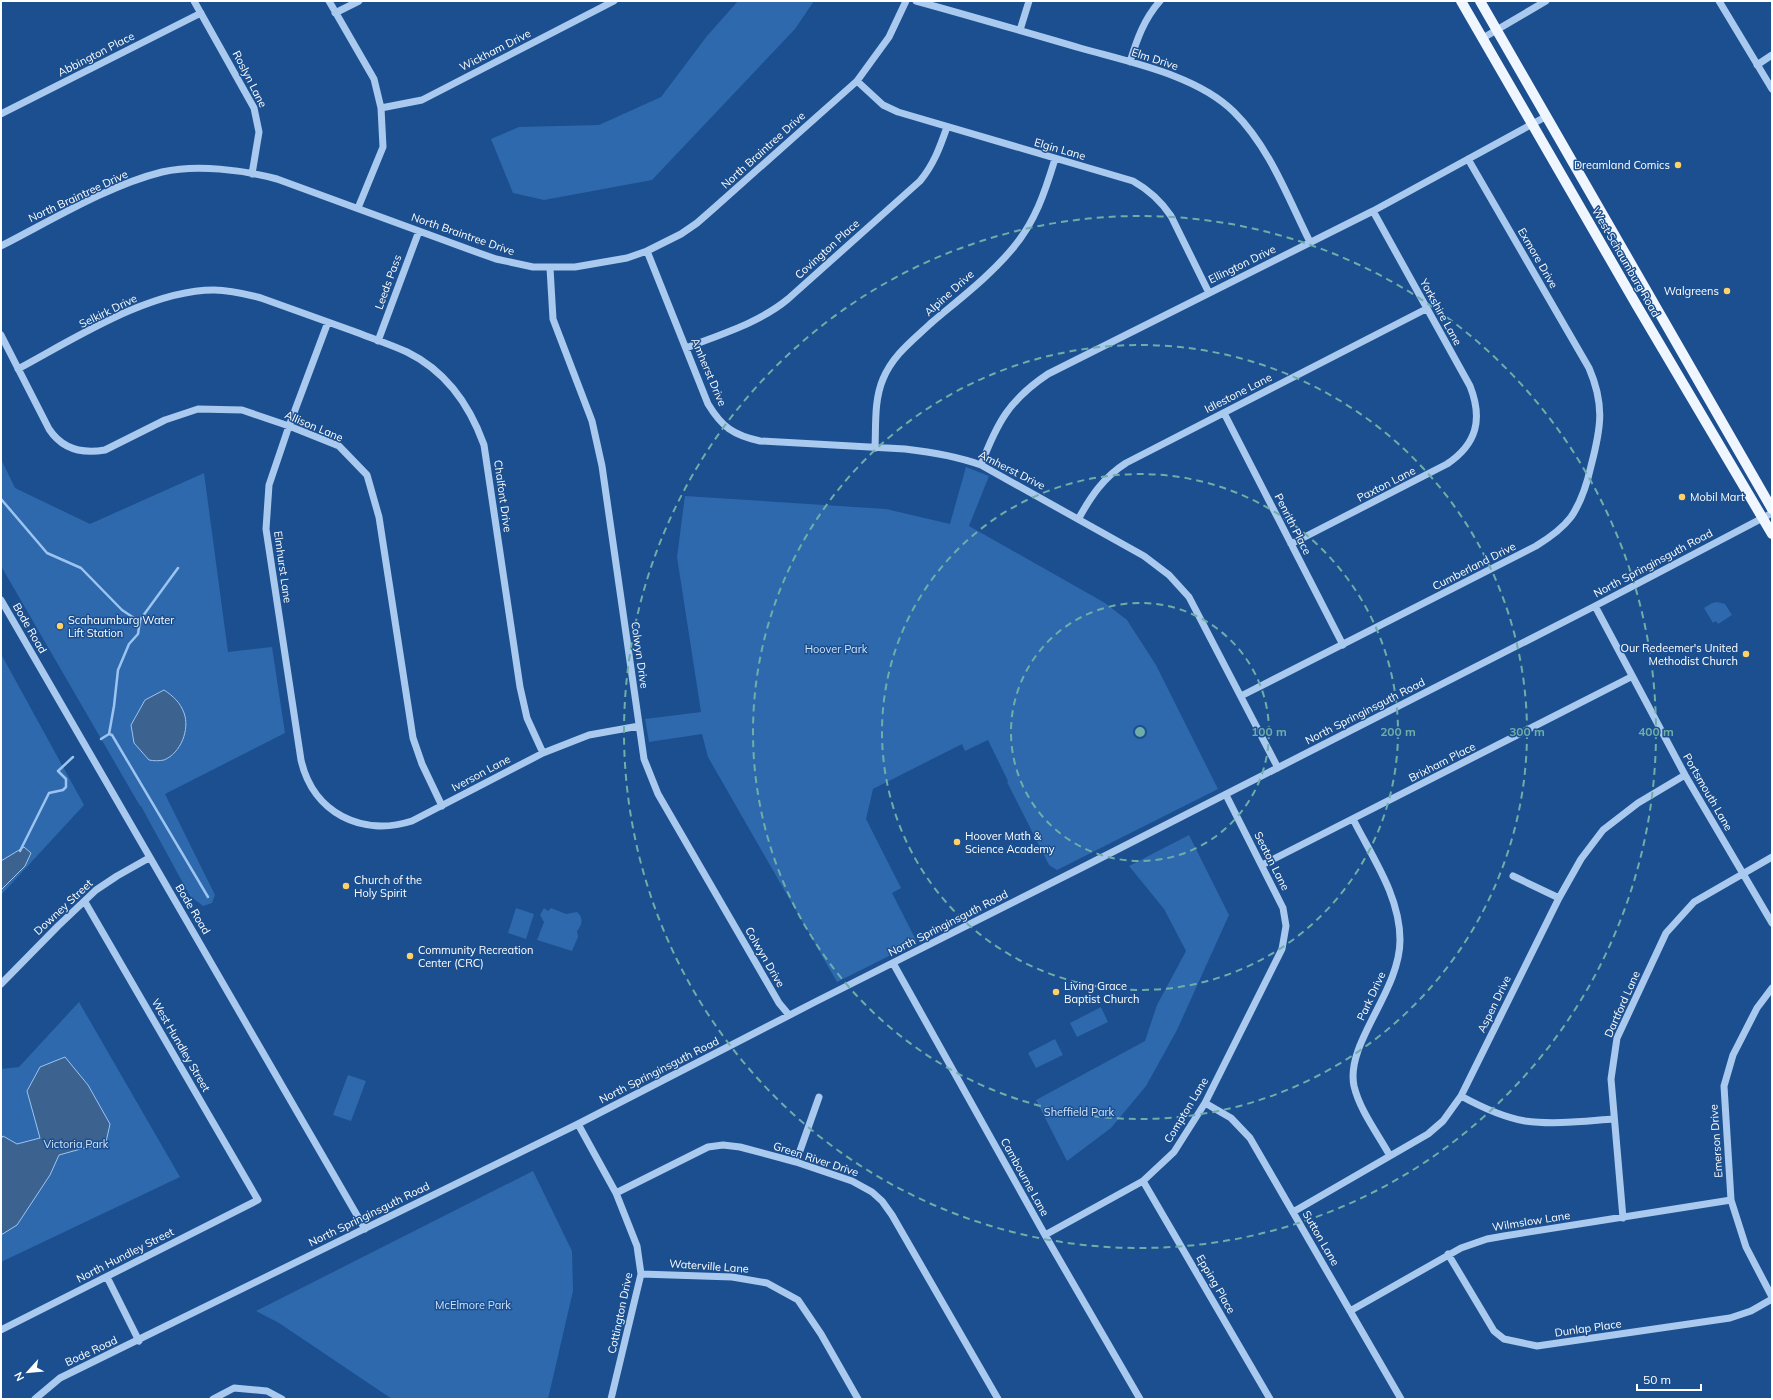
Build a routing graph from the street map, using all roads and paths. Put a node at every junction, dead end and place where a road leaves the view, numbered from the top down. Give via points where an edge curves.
1 (194, 1) edge
2 (328, 1) edge
3 (359, 1) edge
4 (614, 1) edge
5 (906, 1) edge
6 (916, 1) edge
7 (1029, 1) edge
8 (1160, 1) edge
9 (1461, 1) edge
10 (1480, 1) edge
11 (1546, 1) edge
12 (1719, 1) edge
13 (201, 13) junction
14 (335, 13) junction
15 (1497, 29) junction
16 (1020, 30) junction
17 (1482, 38) junction
18 (1772, 56) edge
19 (1130, 62) junction
20 (1757, 65) junction
21 (856, 81) junction
22 (1772, 89) edge
23 (381, 108) junction
24 (1, 114) edge
25 (1546, 116) junction
26 (1533, 125) junction
27 (947, 127) junction
28 (1055, 159) junction
29 (1468, 159) junction
30 (252, 174) junction
31 (358, 208) junction
32 (1373, 211) junction
33 (419, 231) junction
34 (1310, 242) junction
35 (1, 246) edge
36 (647, 251) junction
37 (550, 268) junction
38 (1209, 293) junction
39 (1426, 309) junction
40 (328, 322) junction
41 (1, 335) edge
42 (378, 341) junction
43 (686, 348) junction
44 (1590, 368) joint
45 (18, 369) junction
46 (1224, 413) junction
47 (289, 426) junction
48 (1476, 427) joint
49 (875, 448) junction
50 (981, 464) junction
51 (1772, 509) edge
52 (1767, 515) edge
53 (1079, 518) junction
54 (1772, 534) edge
55 (1291, 544) junction
56 (1, 600) edge
57 (1595, 606) junction
58 (1343, 645) junction
59 (1631, 677) junction
60 (1241, 696) junction
61 (639, 726) junction
62 (543, 753) junction
63 (1278, 768) junction
64 (1685, 775) junction
65 (1226, 795) junction
66 (442, 806) junction
67 (336, 812) joint
68 (1353, 819) junction
69 (1772, 857) edge
70 (149, 858) junction
71 (1262, 865) junction
72 (1743, 874) junction
73 (1513, 876) dead end
74 (1559, 898) junction
75 (84, 902) junction
76 (1772, 923) edge
77 (1284, 940) joint
78 (893, 963) junction
79 (1, 984) edge
80 (1772, 988) edge
81 (789, 1015) junction
82 (1461, 1096) junction
83 (819, 1097) dead end
84 (1206, 1103) junction
85 (1614, 1119) junction
86 (578, 1124) junction
87 (1390, 1156) junction
88 (796, 1162) junction
89 (1143, 1181) junction
90 (616, 1193) junction
91 (258, 1200) joint
92 (1731, 1200) junction
93 (1293, 1212) junction
94 (1623, 1218) junction
95 (365, 1228) junction
96 (1045, 1235) junction
97 (1448, 1254) junction
98 (641, 1274) junction
99 (107, 1277) junction
100 (1772, 1298) edge
101 (1350, 1310) junction
102 (1, 1330) edge
103 (139, 1341) junction
104 (35, 1399) edge
105 (213, 1399) edge
106 (282, 1399) edge
107 (611, 1399) edge
108 (858, 1399) edge
109 (998, 1399) edge
110 (1140, 1399) edge
111 (1270, 1399) edge
112 (1401, 1399) edge

1 - 13 street, Roslyn Lane
2 - 14 street
3 - 14 street
4 - 23 street, Wickham Drive via 422,100
5 - 21 street, North Braintree Drive via 889,37
6 - 16 street, Elm Drive
7 - 16 street
8 - 19 street via 1143,25
9 - 17 main road, West Schaumburg Road
10 - 15 main road, West Schaumburg Road
11 - 15 street
12 - 20 street
13 - 24 street, Abbington Place
13 - 30 street, Roslyn Lane via 254,108 259,132
14 - 23 street via 374,79
15 - 17 street
15 - 25 main road, West Schaumburg Road
16 - 19 street, Elm Drive
17 - 26 main road, West Schaumburg Road
18 - 20 street
19 - 34 street, Elm Drive via 1194,84 1233,111 1265,152
20 - 22 street
21 - 27 street, Elgin Lane via 883,105
21 - 36 street, North Braintree Drive via 697,223
23 - 31 street via 383,147
25 - 26 street, Ellington Drive
25 - 51 main road, West Schaumburg Road
26 - 29 street, Ellington Drive
26 - 52 main road, West Schaumburg Road via 1632,297
27 - 28 street, Elgin Lane
27 - 43 street, Covington Place via 936,158 920,181 777,308 753,321
28 - 38 street, Elgin Lane via 1133,181 1155,196 1171,216
28 - 49 street, Alpine Drive via 1045,192 1026,232 996,266 907,345 890,364 879,390
29 - 32 street, Ellington Drive
29 - 44 street, Exmore Drive
30 - 31 street, North Braintree Drive
30 - 35 street, North Braintree Drive via 208,168 163,172 122,186
31 - 33 street, North Braintree Drive
32 - 34 street, Ellington Drive
32 - 39 street, Yorkshire Lane
33 - 37 street, North Braintree Drive via 496,259
33 - 42 street, Leeds Pass
34 - 38 street, Ellington Drive
36 - 37 street, North Braintree Drive via 592,265
36 - 43 street, Amherst Drive
37 - 61 street, Colwyn Drive via 553,319 592,420 602,466
38 - 50 street, Ellington Drive via 1034,383 1020,395 999,421
39 - 46 street, Idlestone Lane
39 - 48 street, Yorkshire Lane via 1470,386 1475,400
40 - 42 street, Chalfont Drive
40 - 45 street, Selkirk Drive via 238,292 188,292 135,307
40 - 47 street, Elmhurst Lane
41 - 45 street, Allison Lane
42 - 62 street, Chalfont Drive via 407,352 441,375 464,403 479,431 486,459 520,687 527,718
43 - 49 street, Amherst Drive via 708,404 732,432 760,441
44 - 58 street, Cumberland Drive via 1597,384 1600,402 1599,436 1585,490 1579,505 1564,526 1536,546
45 - 47 street, Allison Lane via 52,434 63,444 84,452 105,450 165,420 198,409 242,410
46 - 53 street, Idlestone Lane via 1114,471 1095,490
46 - 55 street, Penrith Place
47 - 66 street, Allison Lane via 339,446 368,476 379,517 413,738
47 - 67 street, Elmhurst Lane via 269,485 266,529 303,767 312,788 327,806
48 - 55 street, Paxton Lane via 1472,440 1459,457
49 - 50 street, Amherst Drive via 929,452
50 - 53 street, Amherst Drive
52 - 54 main road, West Schaumburg Road
52 - 57 street, North Springinsguth Road
53 - 60 street, Amherst Drive via 1158,564 1180,585 1199,613
55 - 58 street, Penrith Place
56 - 70 street, Bode Road
57 - 59 street, Portsmouth Lane
57 - 63 street, North Springinsguth Road
58 - 60 street, Cumberland Drive
59 - 64 street, Portsmouth Lane
59 - 68 street, Brixham Place
60 - 63 street, Amherst Drive
61 - 62 street, Iverson Lane via 589,735
61 - 81 street, Colwyn Drive via 644,760 658,794 779,1003
62 - 66 street, Iverson Lane
63 - 65 street, North Springinsguth Road
64 - 72 street, Portsmouth Lane
64 - 74 street, Aspen Drive via 1638,803 1603,830 1581,859
65 - 71 street, Seaton Lane
65 - 78 street, North Springinsguth Road
66 - 67 street, Iverson Lane via 412,821 381,827 355,823
68 - 71 street, Brixham Place
68 - 87 street, Park Drive via 1391,895 1399,931 1399,951 1394,975 1358,1050 1353,1074 1359,1100
69 - 72 street, Dartford Lane
70 - 75 street, Downey Street via 96,890
70 - 95 street, Bode Road via 193,929
71 - 77 street, Seaton Lane via 1283,908 1286,926
72 - 76 street, Portsmouth Lane
72 - 85 street, Dartford Lane via 1694,902 1666,933 1617,1038 1611,1079
73 - 74 street
74 - 82 street, Aspen Drive
75 - 79 street, Downey Street
75 - 91 street, West Hundley Street
77 - 84 street, Compton Lane via 1282,949
78 - 81 street, North Springinsguth Road
78 - 96 street, Cambourne Lane
80 - 92 street, Emerson Drive via 1757,1008 1733,1055 1724,1086
81 - 86 street, North Springinsguth Road
82 - 85 street via 1486,1109 1524,1121
82 - 87 street, Aspen Drive via 1436,1128
83 - 88 street
84 - 89 street, Compton Lane via 1174,1152
84 - 93 street, Sutton Lane via 1231,1118 1246,1133
85 - 94 street, Dartford Lane
86 - 90 street, Cottington Drive
86 - 95 street, North Springinsguth Road
87 - 93 street, Aspen Drive
88 - 90 street, Green River Drive via 740,1147 708,1147
88 - 109 street, Green River Drive via 852,1181 882,1201
89 - 96 street, Compton Lane
89 - 111 street, Epping Place
90 - 98 street, Cottington Drive via 637,1246
91 - 99 street, North Hundley Street
92 - 94 street, Wilmslow Lane
92 - 100 street, Emerson Drive via 1746,1246
93 - 101 street, Sutton Lane
94 - 97 street, Wilmslow Lane via 1487,1239 1471,1243
95 - 103 street, North Springinsguth Road
96 - 110 street, Cambourne Lane
97 - 100 street, Dunlap Place via 1494,1331 1504,1339 1537,1346 1730,1318 1744,1314
97 - 101 street, Wilmslow Lane
98 - 107 street, Cottington Drive
98 - 108 street, Waterville Lane via 732,1277 767,1282 798,1300 821,1334
99 - 102 street, North Hundley Street
99 - 103 street
101 - 112 street, Sutton Lane
103 - 104 street, Bode Road via 60,1378
105 - 106 street via 234,1388 267,1391

